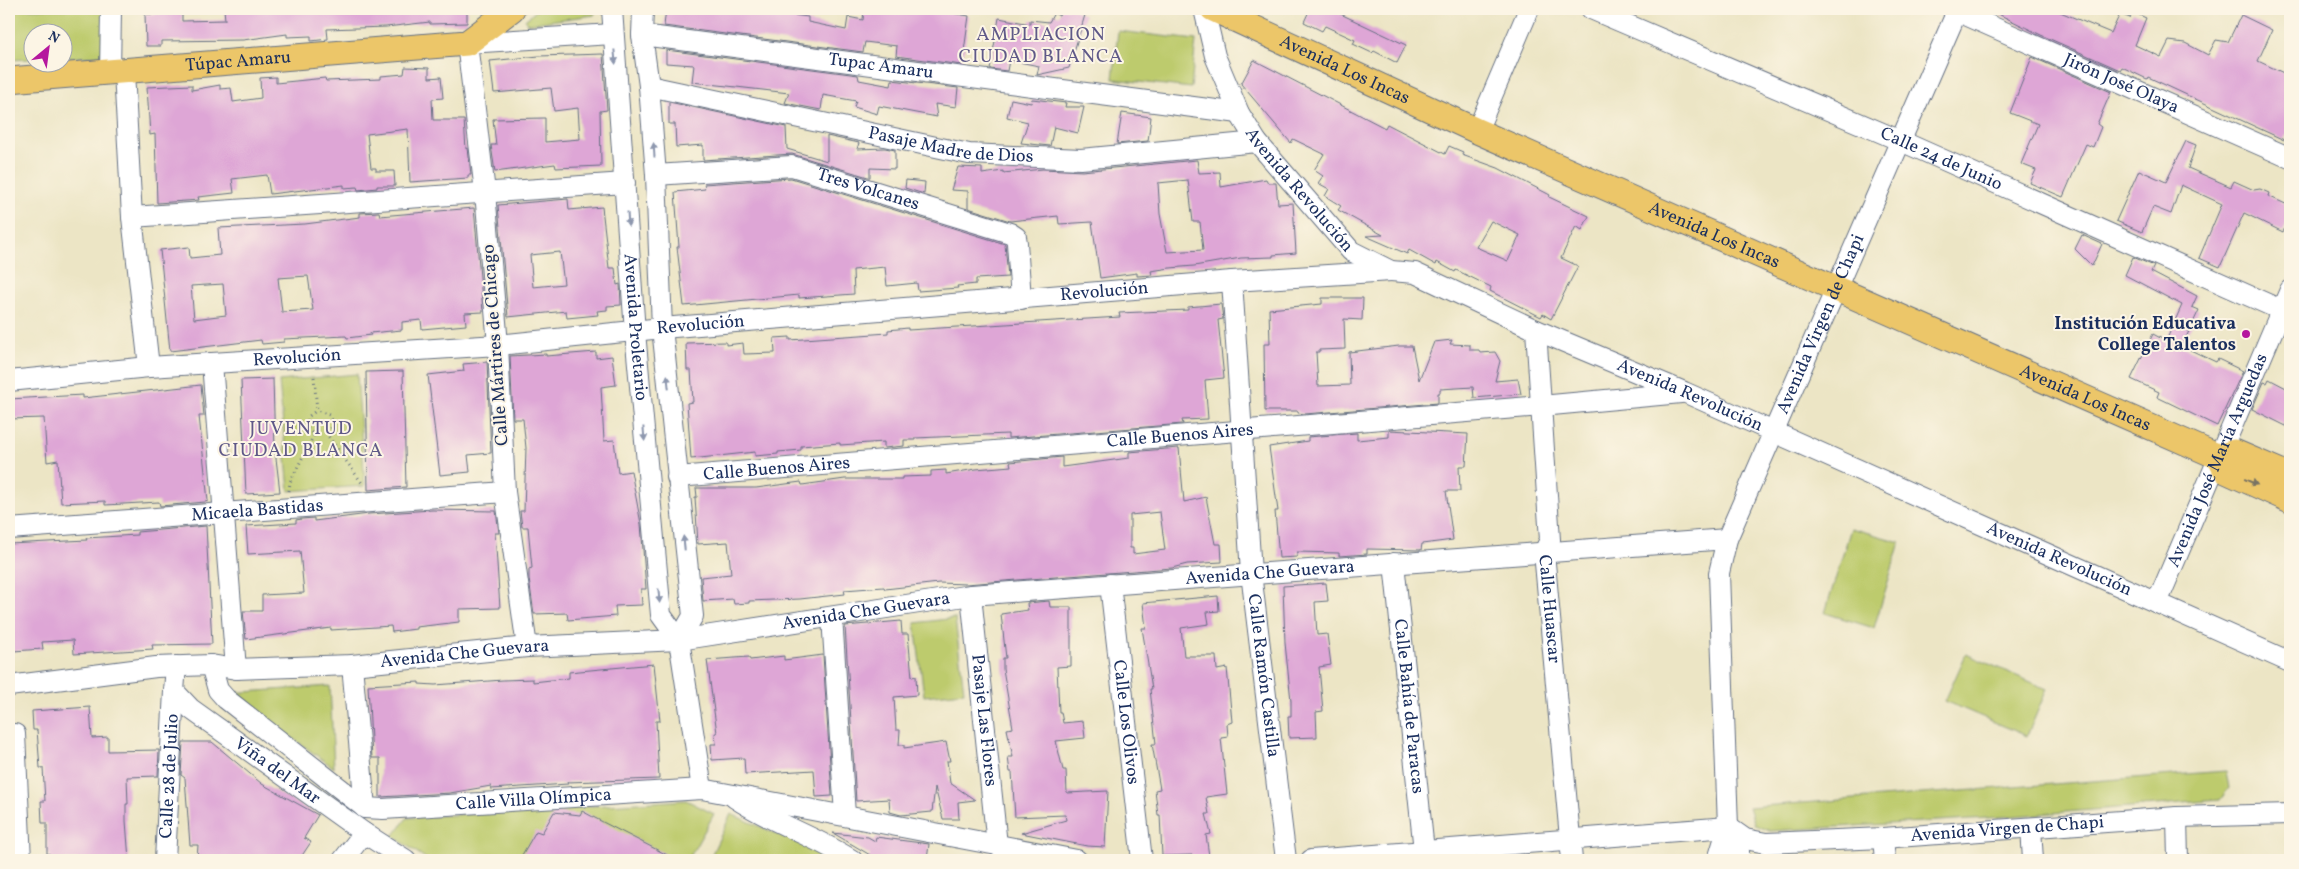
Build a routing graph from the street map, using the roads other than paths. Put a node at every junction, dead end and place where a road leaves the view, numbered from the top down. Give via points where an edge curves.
1 (111, 9) edge
2 (512, 9) edge
3 (612, 9) edge
4 (643, 9) edge
5 (1204, 9) edge
6 (1213, 9) edge
7 (1529, 9) edge
8 (1590, 9) edge
9 (1956, 10) edge
10 (613, 34) junction
11 (642, 35) junction
12 (467, 43) junction
13 (117, 73) junction
14 (9, 80) edge
15 (649, 86) junction
16 (1239, 113) junction
17 (1477, 131) junction
18 (1901, 141) junction
19 (1257, 142) junction
20 (2290, 158) edge
21 (656, 175) junction
22 (625, 183) junction
23 (485, 192) junction
24 (132, 217) junction
25 (1392, 271) junction
26 (1232, 281) junction
27 (1836, 289) junction
28 (2290, 290) edge
29 (1021, 299) junction
30 (2286, 312) edge
31 (662, 328) junction
32 (1536, 330) junction
33 (635, 332) junction
34 (498, 345) junction
35 (212, 363) junction
36 (149, 368) junction
37 (9, 381) edge
38 (1684, 392) junction
39 (1542, 406) junction
40 (1242, 429) junction
41 (1774, 433) junction
42 (2219, 457) junction
43 (677, 476) junction
44 (2290, 476) edge
45 (505, 492) junction
46 (2290, 500) edge
47 (226, 513) junction
48 (9, 529) edge
49 (1727, 538) junction
50 (1544, 552) junction
51 (1394, 563) junction
52 (1251, 573) junction
53 (1110, 584) junction
54 (971, 595) junction
55 (2157, 603) junction
56 (832, 617) junction
57 (679, 640) junction
58 (527, 647) junction
59 (2290, 662) edge
60 (211, 665) junction
61 (352, 665) junction
62 (176, 666) junction
63 (236, 669) junction
64 (9, 686) edge
65 (174, 692) junction
66 (11, 735) edge
67 (702, 790) junction
68 (727, 793) junction
69 (365, 808) junction
70 (2290, 814) edge
71 (845, 815) junction
72 (2177, 817) junction
73 (1728, 828) junction
74 (2031, 828) junction
75 (364, 833) junction
76 (1883, 838) junction
77 (1570, 839) junction
78 (997, 845) junction
79 (1424, 851) junction
80 (21, 860) edge
81 (165, 860) edge
82 (343, 860) edge
83 (406, 860) edge
84 (852, 860) edge
85 (1077, 860) edge
86 (1142, 860) edge
87 (1286, 860) edge
88 (1312, 860) edge
89 (1572, 860) edge
90 (1718, 860) edge
91 (1739, 860) edge
92 (1885, 860) edge
93 (2033, 860) edge
94 (2178, 860) edge

1 - 13 street
2 - 12 main road
3 - 10 street, Avenida Proletario
4 - 11 street, Avenida Proletario
5 - 16 street, Avenida Revolución via 1214,56
6 - 17 main road, Avenida Los Incas
7 - 17 street
8 - 18 street, Calle 24 de Junio
9 - 18 street, Avenida Virgen de Chapi
9 - 20 street, Jirón José Olaya
10 - 12 street
10 -> 22 street, Avenida Proletario
11 - 15 street, Avenida Proletario
11 - 16 street, Tupac Amaru
12 - 13 main road, Túpac Amaru
12 - 23 street, Calle Mártires de Chicago
13 - 14 main road, Túpac Amaru
13 - 24 street
15 - 19 street, Pasaje Madre de Dios via 969,154 1081,159
21 -> 15 street, Avenida Proletario
16 - 19 street, Avenida Revolución
17 - 27 main road, Avenida Los Incas
18 - 27 street, Avenida Virgen de Chapi
18 - 30 street, Calle 24 de Junio
19 - 25 street, Avenida Revolución via 1351,251
21 - 29 street, Tres Volcanes via 792,166 1010,233 1016,237
21 - 31 street, Avenida Proletario
22 - 23 street
22 -> 33 street, Avenida Proletario
23 - 24 street
23 - 34 street, Calle Mártires de Chicago
24 - 36 street
25 - 26 street, Revolución
25 - 32 street, Avenida Revolución via 1414,273
26 - 29 street, Revolución
26 - 40 street, Calle Ramón Castilla
27 - 41 street, Avenida Virgen de Chapi
27 - 42 main road, Avenida Los Incas
28 - 30 street, Avenida José María Arguedas
29 - 31 street, Revolución
30 - 42 street, Avenida José María Arguedas
31 - 33 street, Revolución
43 -> 31 street, Avenida Proletario
32 - 38 street, Avenida Revolución
32 - 39 street, Calle Huascar
33 - 34 street, Revolución
33 -> 57 street, Avenida Proletario via 661,615
34 - 35 street, Revolución
34 - 45 street, Calle Mártires de Chicago
35 - 36 street, Revolución
35 - 47 street
36 - 37 street, Revolución
38 - 39 street, Calle Buenos Aires
38 - 41 street, Avenida Revolución
39 - 40 street, Calle Buenos Aires
39 - 50 street, Calle Huascar via 1550,540
40 - 43 street, Calle Buenos Aires
40 - 52 street, Calle Ramón Castilla
41 - 49 street, Avenida Virgen de Chapi
41 - 55 street, Avenida Revolución
42 - 44 main road, Avenida Los Incas via 2234,452
42 -> 46 main road, Avenida Los Incas via 2226,471
42 - 55 street, Avenida José María Arguedas
57 -> 43 street, Avenida Proletario via 693,616
45 - 47 street, Micaela Bastidas
45 - 58 street, Calle Mártires de Chicago
47 - 48 street, Micaela Bastidas
47 - 63 street
49 - 50 street, Avenida Che Guevara
49 - 73 street, Avenida Virgen de Chapi via 1719,573
50 - 51 street, Avenida Che Guevara
50 - 77 street, Calle Huascar
51 - 52 street, Avenida Che Guevara
51 - 79 street, Calle Bahía de Paracas
52 - 53 street, Avenida Che Guevara
52 - 87 street, Calle Ramón Castilla
53 - 54 street, Avenida Che Guevara
53 - 86 street, Calle Los Olivos
54 - 56 street, Avenida Che Guevara
54 - 78 street, Pasaje Las Flores
55 - 59 street, Avenida Revolución
56 - 57 street, Avenida Che Guevara
56 - 71 street
57 - 58 street, Avenida Che Guevara
57 - 67 street, Avenida Proletario
58 - 61 street, Avenida Che Guevara
60 - 62 street, Avenida Che Guevara
60 - 63 street, Avenida Che Guevara
60 - 69 street via 218,690 226,699
61 - 63 street, Avenida Che Guevara
61 - 69 street
62 - 64 street, Avenida Che Guevara
62 - 65 street
65 - 75 street, Viña del Mar via 191,709
65 - 81 street, Calle 28 de Julio
66 - 80 street
67 - 68 street, Calle Villa Olímpica
67 - 69 street, Calle Villa Olímpica
68 - 71 street, Calle Villa Olímpica
68 - 84 street via 756,812
70 - 72 street, Avenida Virgen de Chapi
71 - 78 street, Calle Villa Olímpica
72 - 74 street, Avenida Virgen de Chapi
72 - 94 street
73 - 76 street, Avenida Virgen de Chapi via 1745,838 1766,843
73 - 77 street
73 - 90 street, Avenida Virgen de Chapi
73 - 91 street, Avenida Virgen de Chapi via 1739,851
74 - 76 street, Avenida Virgen de Chapi
74 - 93 street
75 - 82 street
75 - 83 street, Viña del Mar
76 - 92 street
77 - 79 street
77 - 89 street, Calle Huascar
78 - 85 street, Calle Villa Olímpica
79 - 88 street

